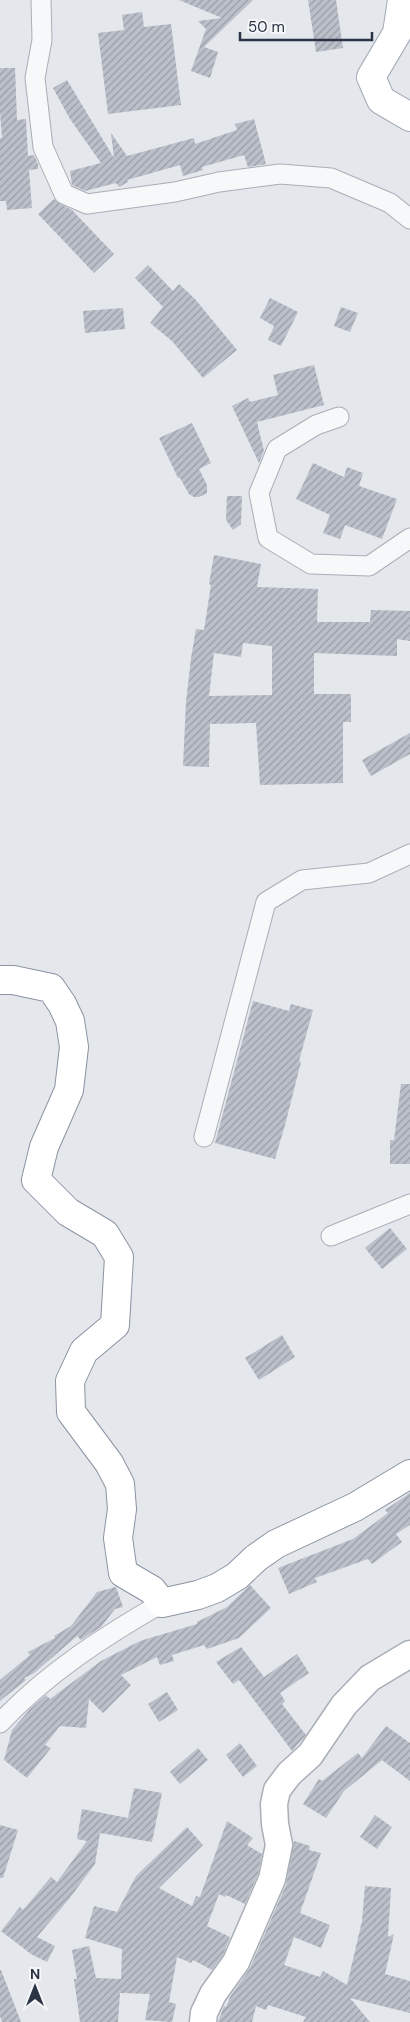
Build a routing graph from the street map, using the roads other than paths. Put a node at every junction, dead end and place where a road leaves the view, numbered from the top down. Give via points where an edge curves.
1 (41, 0) edge
2 (402, 0) edge
3 (410, 117) edge
4 (410, 219) edge
5 (339, 417) dead end
6 (410, 538) edge
7 (410, 854) edge
8 (0, 980) edge
9 (204, 1137) dead end
10 (410, 1204) edge
11 (332, 1236) dead end
12 (410, 1474) edge
13 (162, 1602) junction
14 (410, 1654) edge
15 (0, 1723) edge
16 (202, 2022) edge

1 - 4 street via 42,40 34,78 43,148 64,194 87,204 280,174 331,178 390,204
2 - 3 main road via 396,33 371,77 381,100
5 - 6 street via 316,425 277,449 259,493 268,538 311,564 370,566
7 - 9 street via 369,873 302,880 266,902
8 - 13 main road via 51,988 70,1021 74,1046 69,1090 44,1147 36,1180 68,1212 105,1234 119,1257 115,1324 84,1351 70,1382 71,1412 109,1463 120,1484 122,1509 118,1538 122,1573 152,1590
10 - 11 street
12 - 13 main road via 355,1507 276,1544 217,1588
13 - 15 street via 82,1652 41,1684
14 - 16 street via 370,1678 344,1705 310,1755 277,1790 274,1804 279,1845 272,1879 236,1962 214,1994

